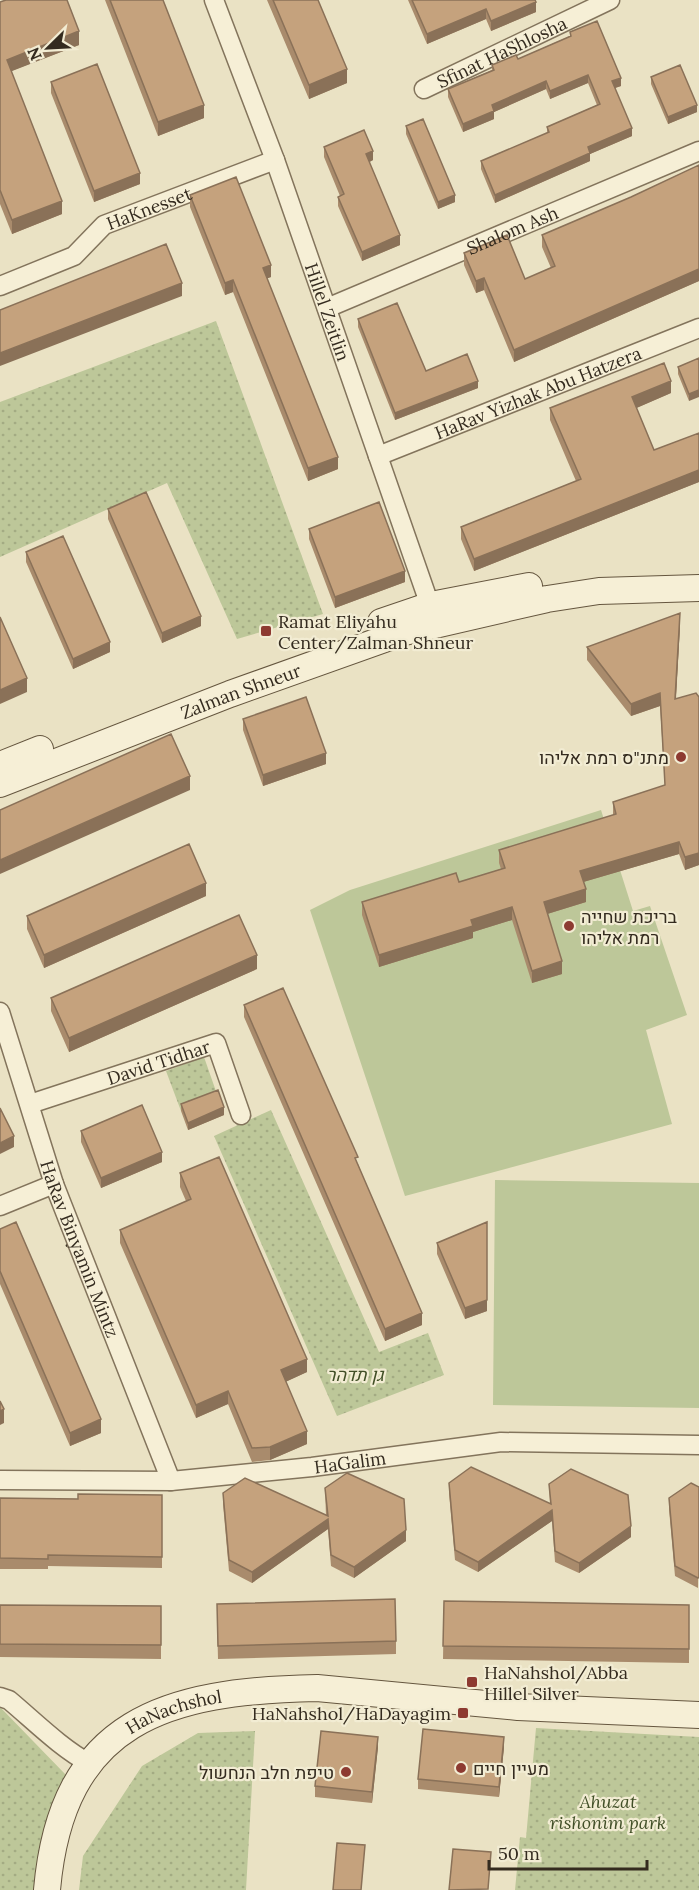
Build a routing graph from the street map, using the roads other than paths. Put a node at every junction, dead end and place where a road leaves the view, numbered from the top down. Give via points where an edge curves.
1 (214, 0) edge
2 (610, 0) edge
3 (424, 88) dead end
4 (699, 151) edge
5 (275, 160) junction
6 (0, 286) edge
7 (327, 308) junction
8 (699, 328) edge
9 (378, 456) junction
10 (699, 574) edge
11 (699, 588) edge
12 (433, 614) junction
13 (0, 765) edge
14 (0, 784) edge
15 (0, 1012) edge
16 (30, 1104) junction
17 (241, 1115) dead end
18 (54, 1184) junction
19 (0, 1206) edge
20 (699, 1445) edge
21 (0, 1480) edge
22 (171, 1481) junction
23 (0, 1697) edge
24 (699, 1698) edge
25 (518, 1707) junction
26 (699, 1715) edge
27 (89, 1762) junction
28 (47, 1890) edge

1 - 5 street, Hillel Zeitlin
2 - 3 street, Sfinat HaShlosha
4 - 7 street, Shalom Ash
5 - 6 street, HaKnesset via 104,225 74,256
5 - 7 street, Hillel Zeitlin
7 - 9 street, Hillel Zeitlin
8 - 9 street, HaRav Yizhak Abu Hatzera
9 - 12 street, Hillel Zeitlin
10 - 12 street, Zalman Shneur via 598,575
11 - 12 street, Zalman Shneur via 599,591
12 - 13 street, Zalman Shneur via 226,677
12 - 14 street, Zalman Shneur via 404,632
15 - 16 street, HaRav Binyamin Mintz
16 - 17 street, David Tidhar via 216,1043
16 - 18 street, HaRav Binyamin Mintz
18 - 19 street
18 - 22 street, HaRav Binyamin Mintz
20 - 22 street, HaGalim via 501,1442
21 - 22 street, HaGalim
23 - 27 street via 54,1736 70,1753
24 - 25 street, HaNachshol
25 - 26 street, HaNachshol
25 - 27 street, HaNachshol via 317,1688 201,1699 166,1708 133,1724
27 - 28 street, HaNachshol via 55,1834

